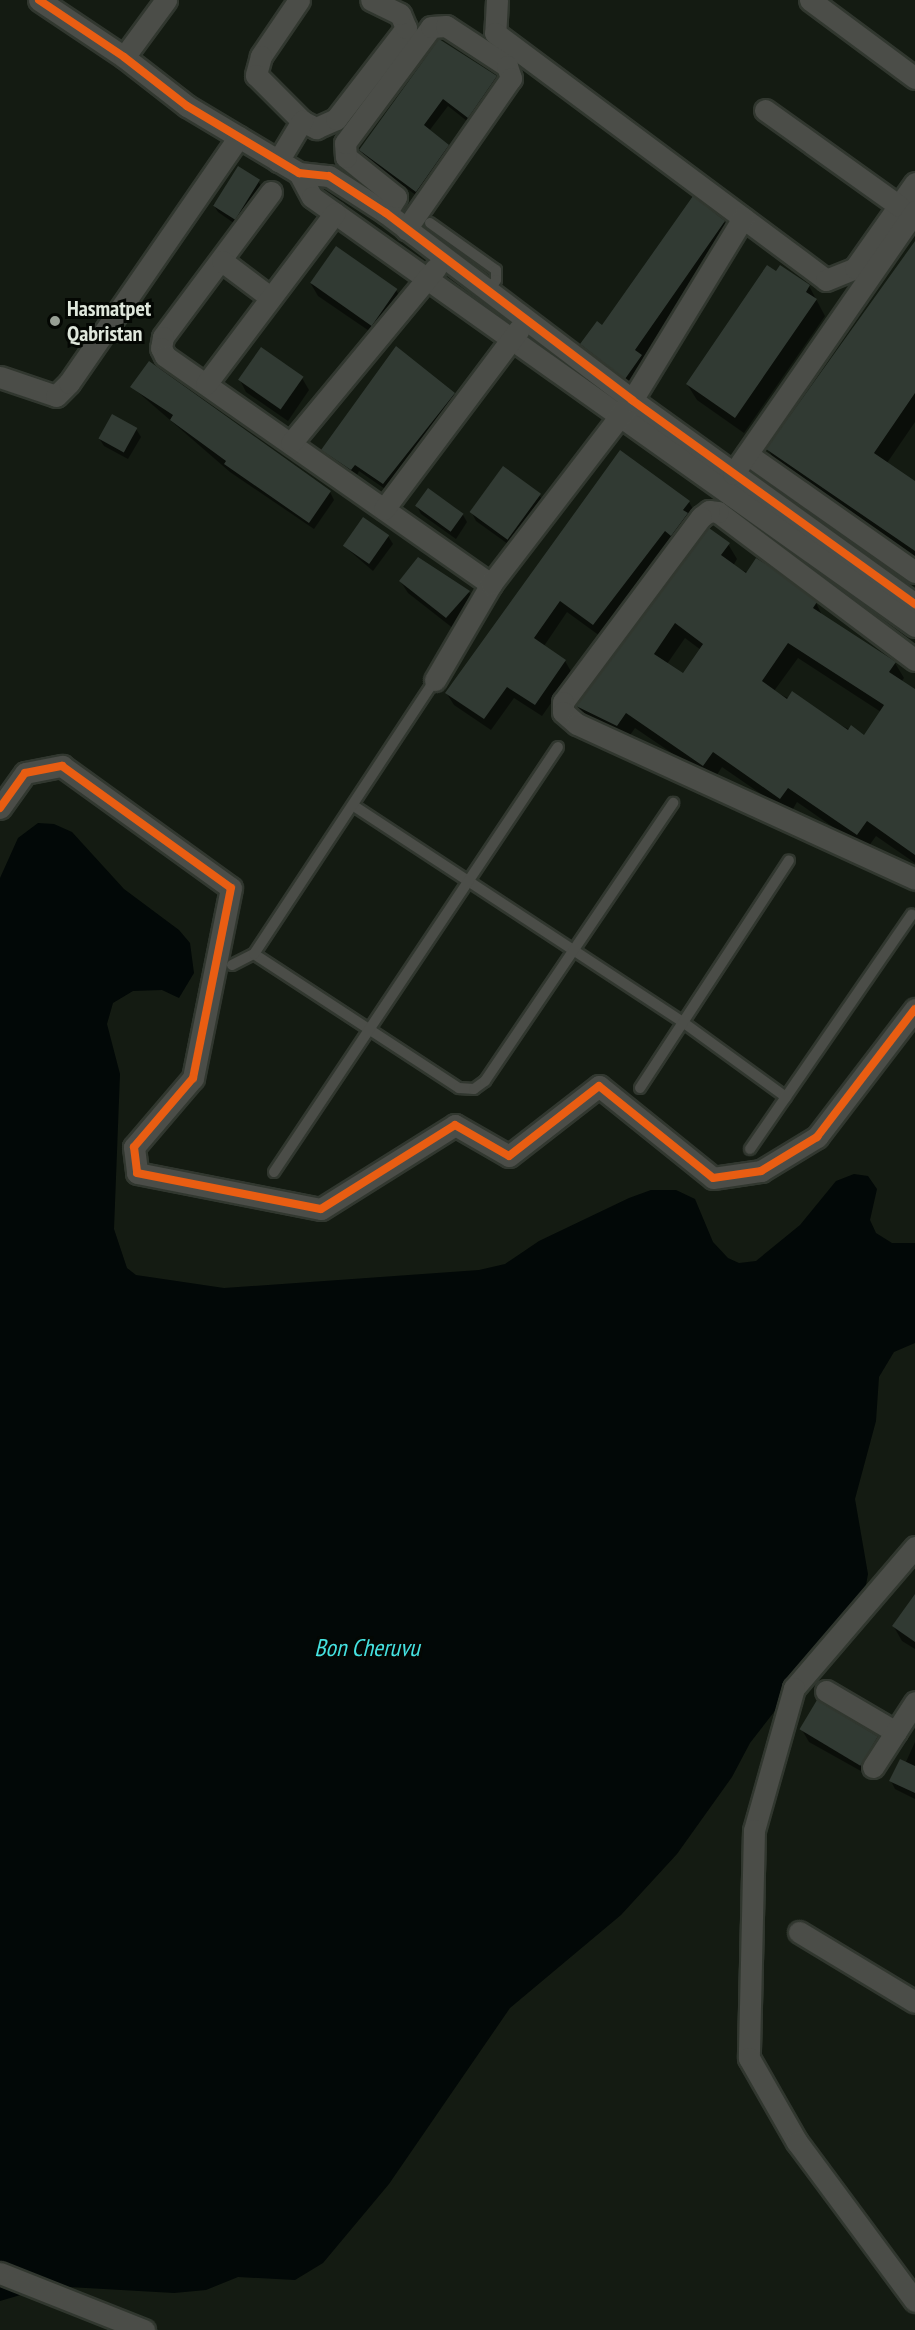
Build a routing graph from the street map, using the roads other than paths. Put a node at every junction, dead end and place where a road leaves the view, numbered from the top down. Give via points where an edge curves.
1 (39, 0) edge
2 (166, 0) edge
3 (299, 0) edge
4 (371, 0) edge
5 (497, 0) edge
6 (810, 0) edge
7 (124, 57) junction
8 (915, 78) edge
9 (765, 110) dead end
10 (302, 121) junction
11 (239, 137) junction
12 (278, 161) junction
13 (299, 173) junction
14 (915, 183) edge
15 (271, 192) dead end
16 (907, 208) edge
17 (334, 213) junction
18 (386, 213) junction
19 (743, 218) junction
20 (430, 223) dead end
21 (406, 229) junction
22 (444, 258) junction
23 (222, 261) junction
24 (428, 280) junction
25 (488, 292) junction
26 (270, 297) junction
27 (526, 321) junction
28 (512, 339) junction
29 (0, 377) edge
30 (207, 384) junction
31 (626, 408) junction
32 (291, 443) junction
33 (747, 454) junction
34 (733, 474) junction
35 (384, 509) junction
36 (915, 572) edge
37 (491, 584) junction
38 (915, 604) edge
39 (915, 626) edge
40 (915, 660) edge
41 (435, 680) joint
42 (558, 747) dead end
43 (673, 803) dead end
44 (354, 806) junction
45 (0, 808) edge
46 (789, 860) dead end
47 (915, 879) edge
48 (465, 883) junction
49 (912, 914) dead end
50 (574, 953) junction
51 (254, 954) junction
52 (232, 965) dead end
53 (915, 1009) edge
54 (684, 1023) junction
55 (368, 1031) junction
56 (640, 1088) dead end
57 (786, 1097) junction
58 (750, 1149) dead end
59 (274, 1172) dead end
60 (915, 1547) edge
61 (826, 1691) dead end
62 (915, 1701) edge
63 (896, 1732) junction
64 (873, 1767) dead end
65 (799, 1932) dead end
66 (915, 2002) edge
67 (0, 2273) edge
68 (915, 2301) edge
69 (144, 2330) edge

1 - 7 street
2 - 7 street
3 - 10 street via 261,56 256,75
4 - 10 street via 405,20 403,36 336,119 316,128
5 - 19 street via 495,33
6 - 8 street
7 - 11 street via 187,106
9 - 16 street
10 - 12 street
11 - 12 street
11 - 29 street via 69,383 56,396
12 - 13 street
13 - 17 street via 312,197
13 - 18 street via 329,176
14 - 16 street
15 - 23 street
16 - 19 street via 855,268 826,280
16 - 33 street
17 - 24 street
17 - 26 street
18 - 21 street
18 - 21 street via 396,197 346,157 345,143 431,27 446,26 507,66 511,78
19 - 31 street
20 - 25 lane via 496,270 496,280
21 - 22 street
22 - 24 street
22 - 25 street
23 - 26 street
23 - 30 street via 163,338 161,348 165,356
24 - 28 street
24 - 32 street
25 - 27 street
26 - 30 street
27 - 28 street
27 - 31 street
28 - 31 street
28 - 35 street
30 - 32 street
31 - 34 street
31 - 37 street
31 - 39 street
32 - 35 street
33 - 34 street
33 - 36 street
34 - 38 street
35 - 37 street
37 - 41 street
40 - 47 street via 718,512 710,511 701,517 563,702 563,712 577,724
41 - 44 lane
42 - 48 lane
43 - 50 lane
44 - 48 lane
44 - 51 lane
45 - 53 street via 25,773 62,766 231,888 193,1078 135,1147 137,1173 321,1209 455,1125 509,1156 599,1086 713,1178 760,1171 817,1137
46 - 54 lane
48 - 50 lane
48 - 55 lane
49 - 57 lane
50 - 54 lane
50 - 55 lane via 485,1081 474,1089 459,1088
51 - 52 lane
51 - 55 lane
54 - 56 lane
54 - 57 lane
55 - 59 lane
57 - 58 lane
60 - 68 street via 794,1688 754,1830 749,2058 797,2142
61 - 63 street
62 - 63 street
63 - 64 street
65 - 66 street
67 - 69 street

